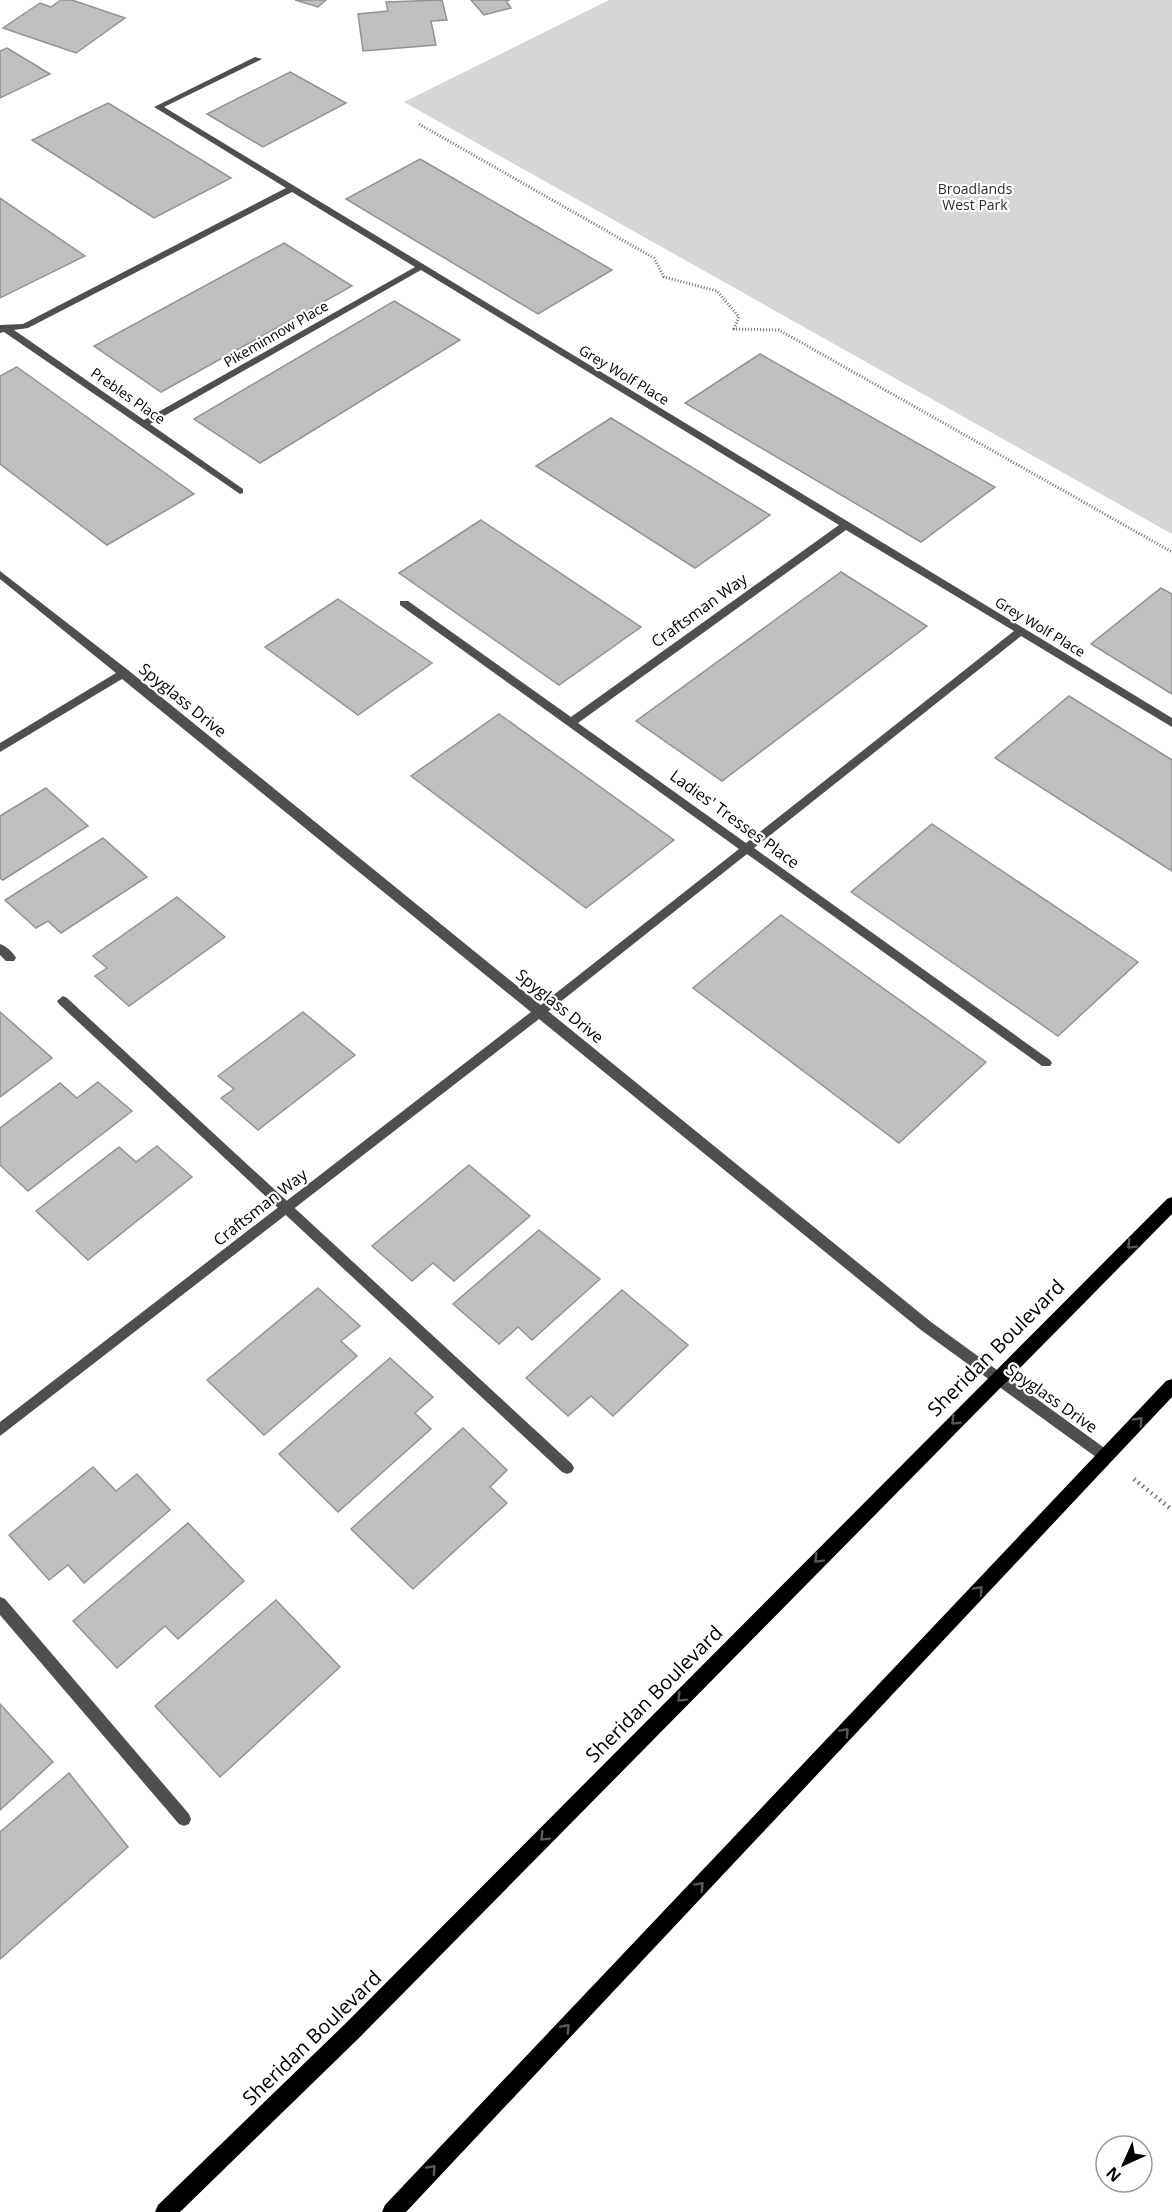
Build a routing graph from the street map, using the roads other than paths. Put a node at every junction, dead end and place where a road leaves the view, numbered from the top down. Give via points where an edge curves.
1 (258, 59) dead end
2 (291, 189) junction
3 (420, 267) junction
4 (2, 328) edge
5 (144, 424) junction
6 (240, 491) dead end
7 (846, 525) junction
8 (0, 574) edge
9 (404, 603) dead end
10 (1021, 631) junction
11 (123, 673) junction
12 (572, 722) junction
13 (1172, 723) edge
14 (0, 748) edge
15 (746, 848) junction
16 (0, 948) edge
17 (10, 958) dead end
18 (63, 1001) dead end
19 (541, 1011) junction
20 (1046, 1063) dead end
21 (1172, 1204) edge
22 (287, 1207) junction
23 (996, 1379) junction
24 (1172, 1386) edge
25 (0, 1430) edge
26 (1105, 1456) junction
27 (567, 1468) dead end
28 (0, 1604) edge
29 (184, 1819) dead end
30 (165, 2212) edge
31 (392, 2212) edge

1 - 2 street, Grey Wolf Place via 158,107
2 - 3 street, Grey Wolf Place
2 - 4 street via 25,326
3 - 5 street, Pikeminnow Place
3 - 7 street, Grey Wolf Place
4 - 5 street, Prebles Place
5 - 6 street, Prebles Place
7 - 10 street, Grey Wolf Place
7 - 12 street, Craftsman Way
8 - 11 street, Spyglass Drive
9 - 12 street, Ladies' Tresses Place
10 - 13 street, Grey Wolf Place
10 - 15 street, Craftsman Way
11 - 14 street
11 - 19 street, Spyglass Drive
12 - 15 street, Ladies' Tresses Place
15 - 19 street, Craftsman Way
15 - 20 street, Ladies' Tresses Place
16 - 17 street
18 - 22 street
19 - 22 street, Craftsman Way
19 - 23 street, Spyglass Drive
21 -> 23 main road, Sheridan Boulevard
22 - 25 street, Craftsman Way
22 - 27 street
23 - 26 street, Spyglass Drive
23 -> 30 main road, Sheridan Boulevard via 361,2023
26 -> 24 main road
31 -> 26 main road
28 - 29 street

